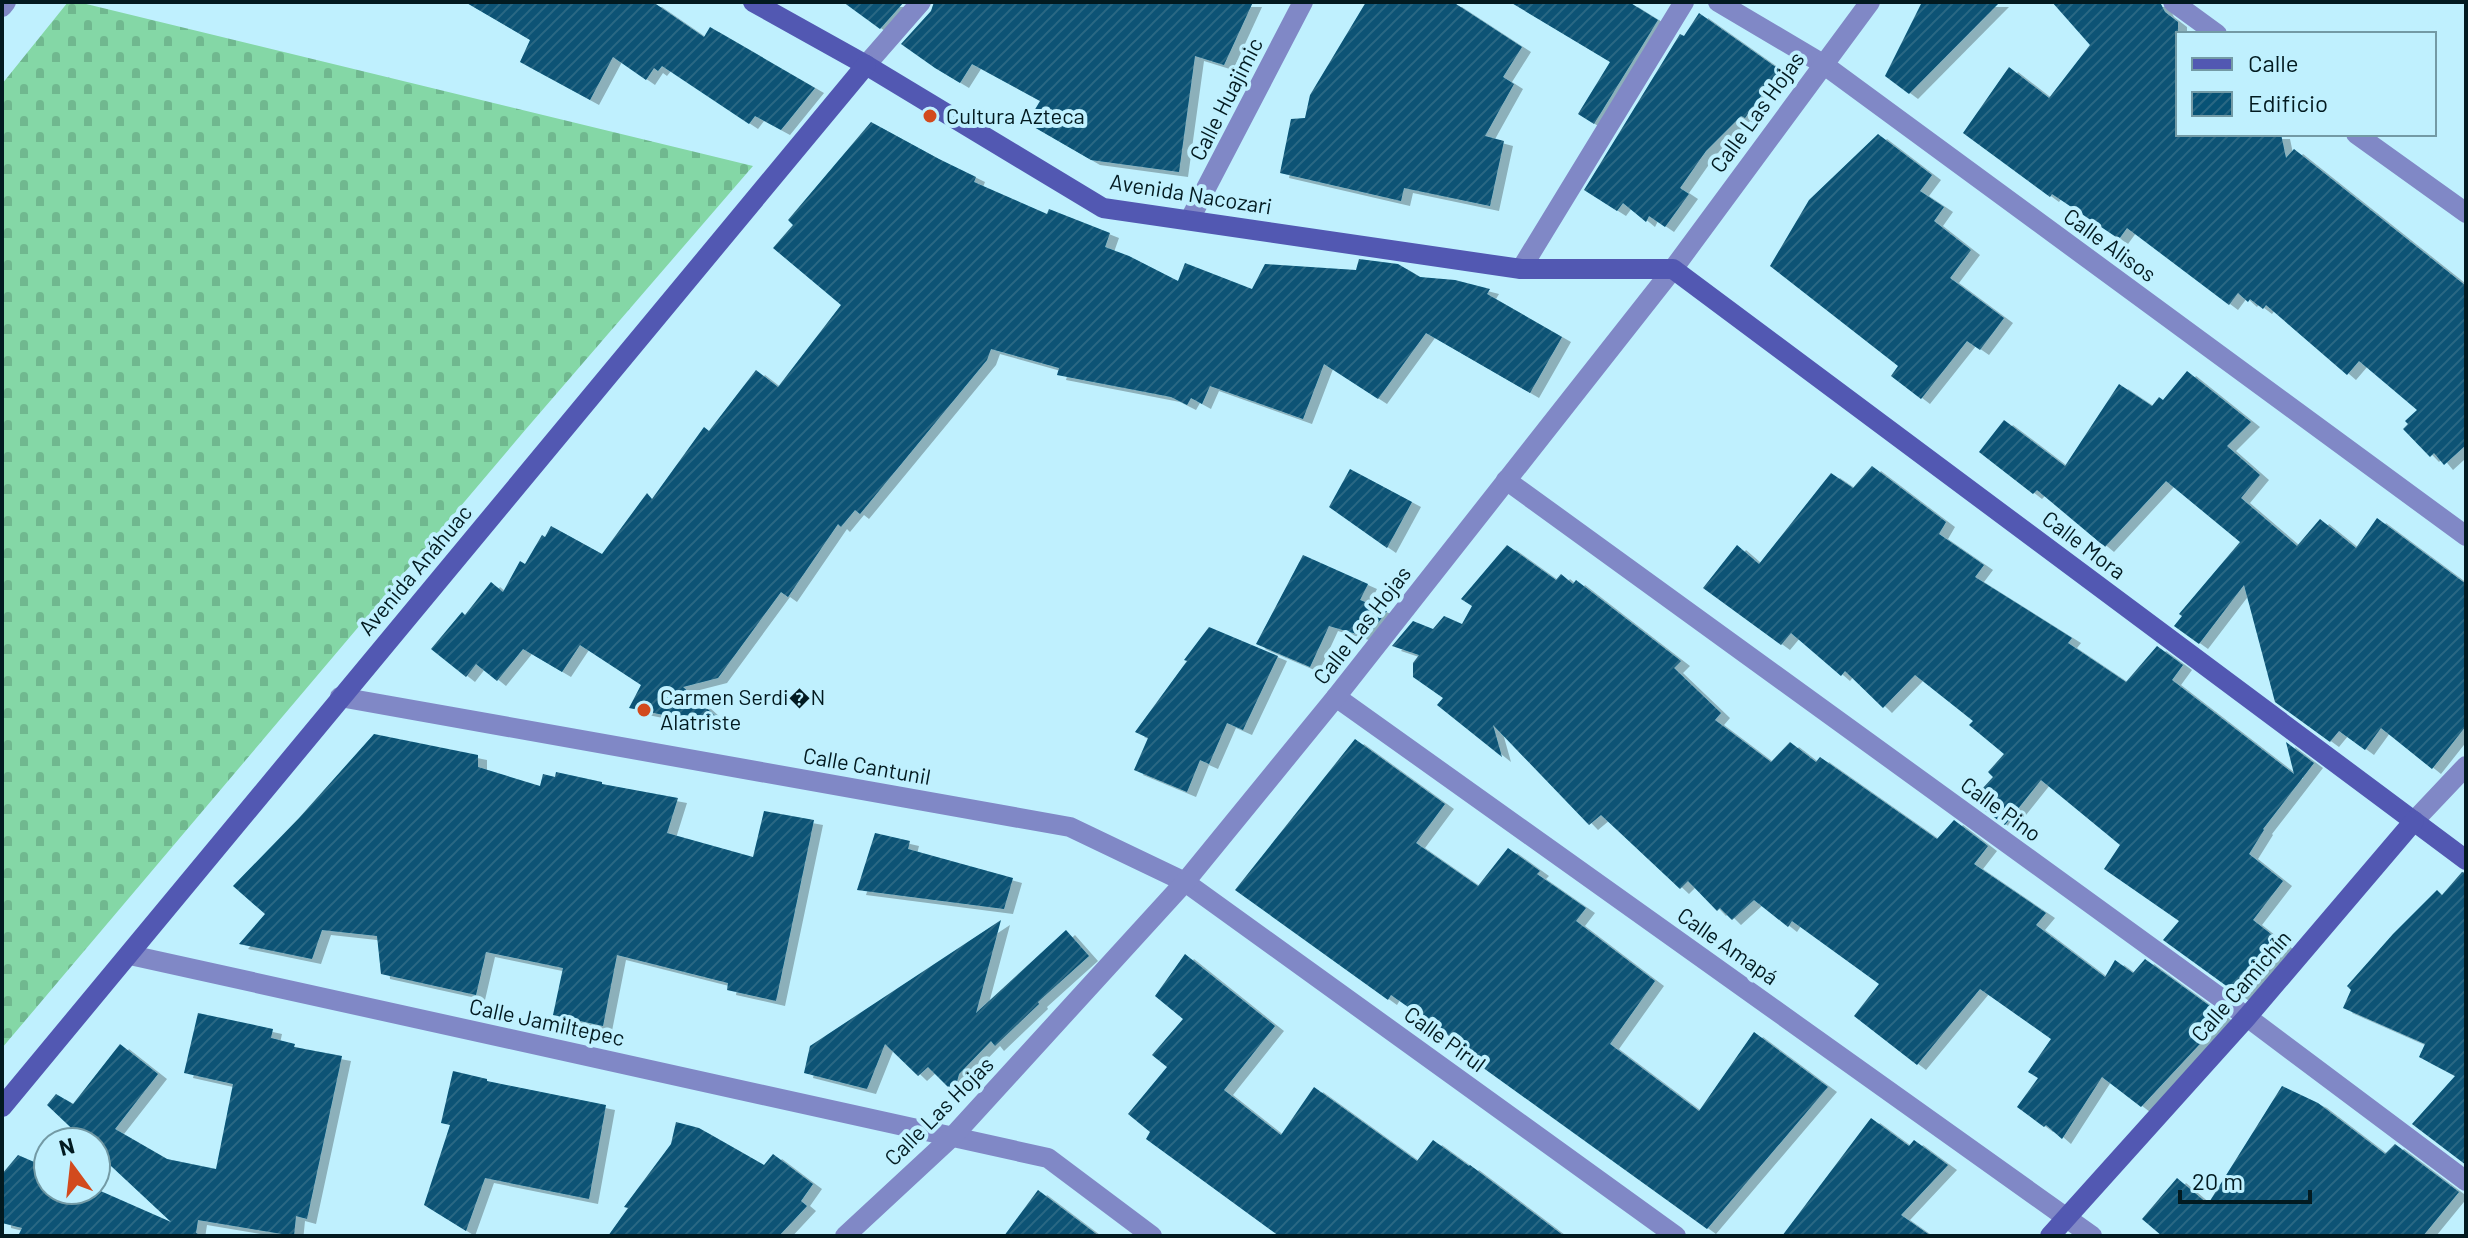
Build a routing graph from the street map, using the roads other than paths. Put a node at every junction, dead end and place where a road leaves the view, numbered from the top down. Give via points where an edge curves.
1 (6, 2) edge
2 (753, 2) edge
3 (921, 2) edge
4 (1303, 2) edge
5 (1684, 2) edge
6 (1718, 2) edge
7 (1870, 2) edge
8 (2173, 2) edge
9 (2, 7) edge
10 (2214, 32) edge
11 (1823, 64) junction
12 (866, 65) junction
13 (2359, 136) edge
14 (2466, 213) edge
15 (1190, 219) junction
16 (1521, 269) junction
17 (1673, 269) junction
18 (1506, 480) junction
19 (2466, 536) edge
20 (340, 697) junction
21 (1336, 697) junction
22 (2466, 766) edge
23 (2414, 821) junction
24 (2466, 860) edge
25 (1185, 882) junction
26 (130, 955) junction
27 (2247, 1017) junction
28 (2, 1107) edge
29 (954, 1135) junction
30 (2466, 1181) edge
31 (2066, 1216) junction
32 (845, 1236) edge
33 (1152, 1236) edge
34 (1676, 1236) edge
35 (2050, 1236) edge
36 (2092, 1236) edge

1 - 9 street
2 - 12 street, Avenida Nacozari
3 - 12 street
4 - 15 street, Calle Huajimic
5 - 16 street
6 - 11 street, Calle Alisos
7 - 11 street, Calle Las Hojas
8 - 10 street
11 - 17 street, Calle Las Hojas
11 - 19 street, Calle Alisos
12 - 15 street, Avenida Nacozari via 1103,208
12 - 20 street, Avenida Anáhuac
13 - 14 street
15 - 16 street, Avenida Nacozari
16 - 17 street, Avenida Nacozari
17 - 18 street, Calle Las Hojas
17 - 23 street, Calle Mora
18 - 21 street, Calle Las Hojas
18 - 27 street, Calle Pino
20 - 25 street, Calle Cantunil via 1070,827
20 - 26 street, Avenida Anáhuac
21 - 25 street, Calle Las Hojas
21 - 31 street, Calle Amapá
22 - 23 street, Calle Camichín
23 - 24 street, Calle Mora
23 - 27 street, Calle Camichín
25 - 29 street, Calle Las Hojas
25 - 34 street, Calle Pirul
26 - 28 street, Avenida Anáhuac
26 - 29 street, Calle Jamiltepec
27 - 30 street, Calle Pino
27 - 31 street, Calle Camichín
29 - 32 street, Calle Las Hojas
29 - 33 street, Calle Jamiltepec via 1048,1158
31 - 35 street, Calle Camichín
31 - 36 street, Calle Amapá

